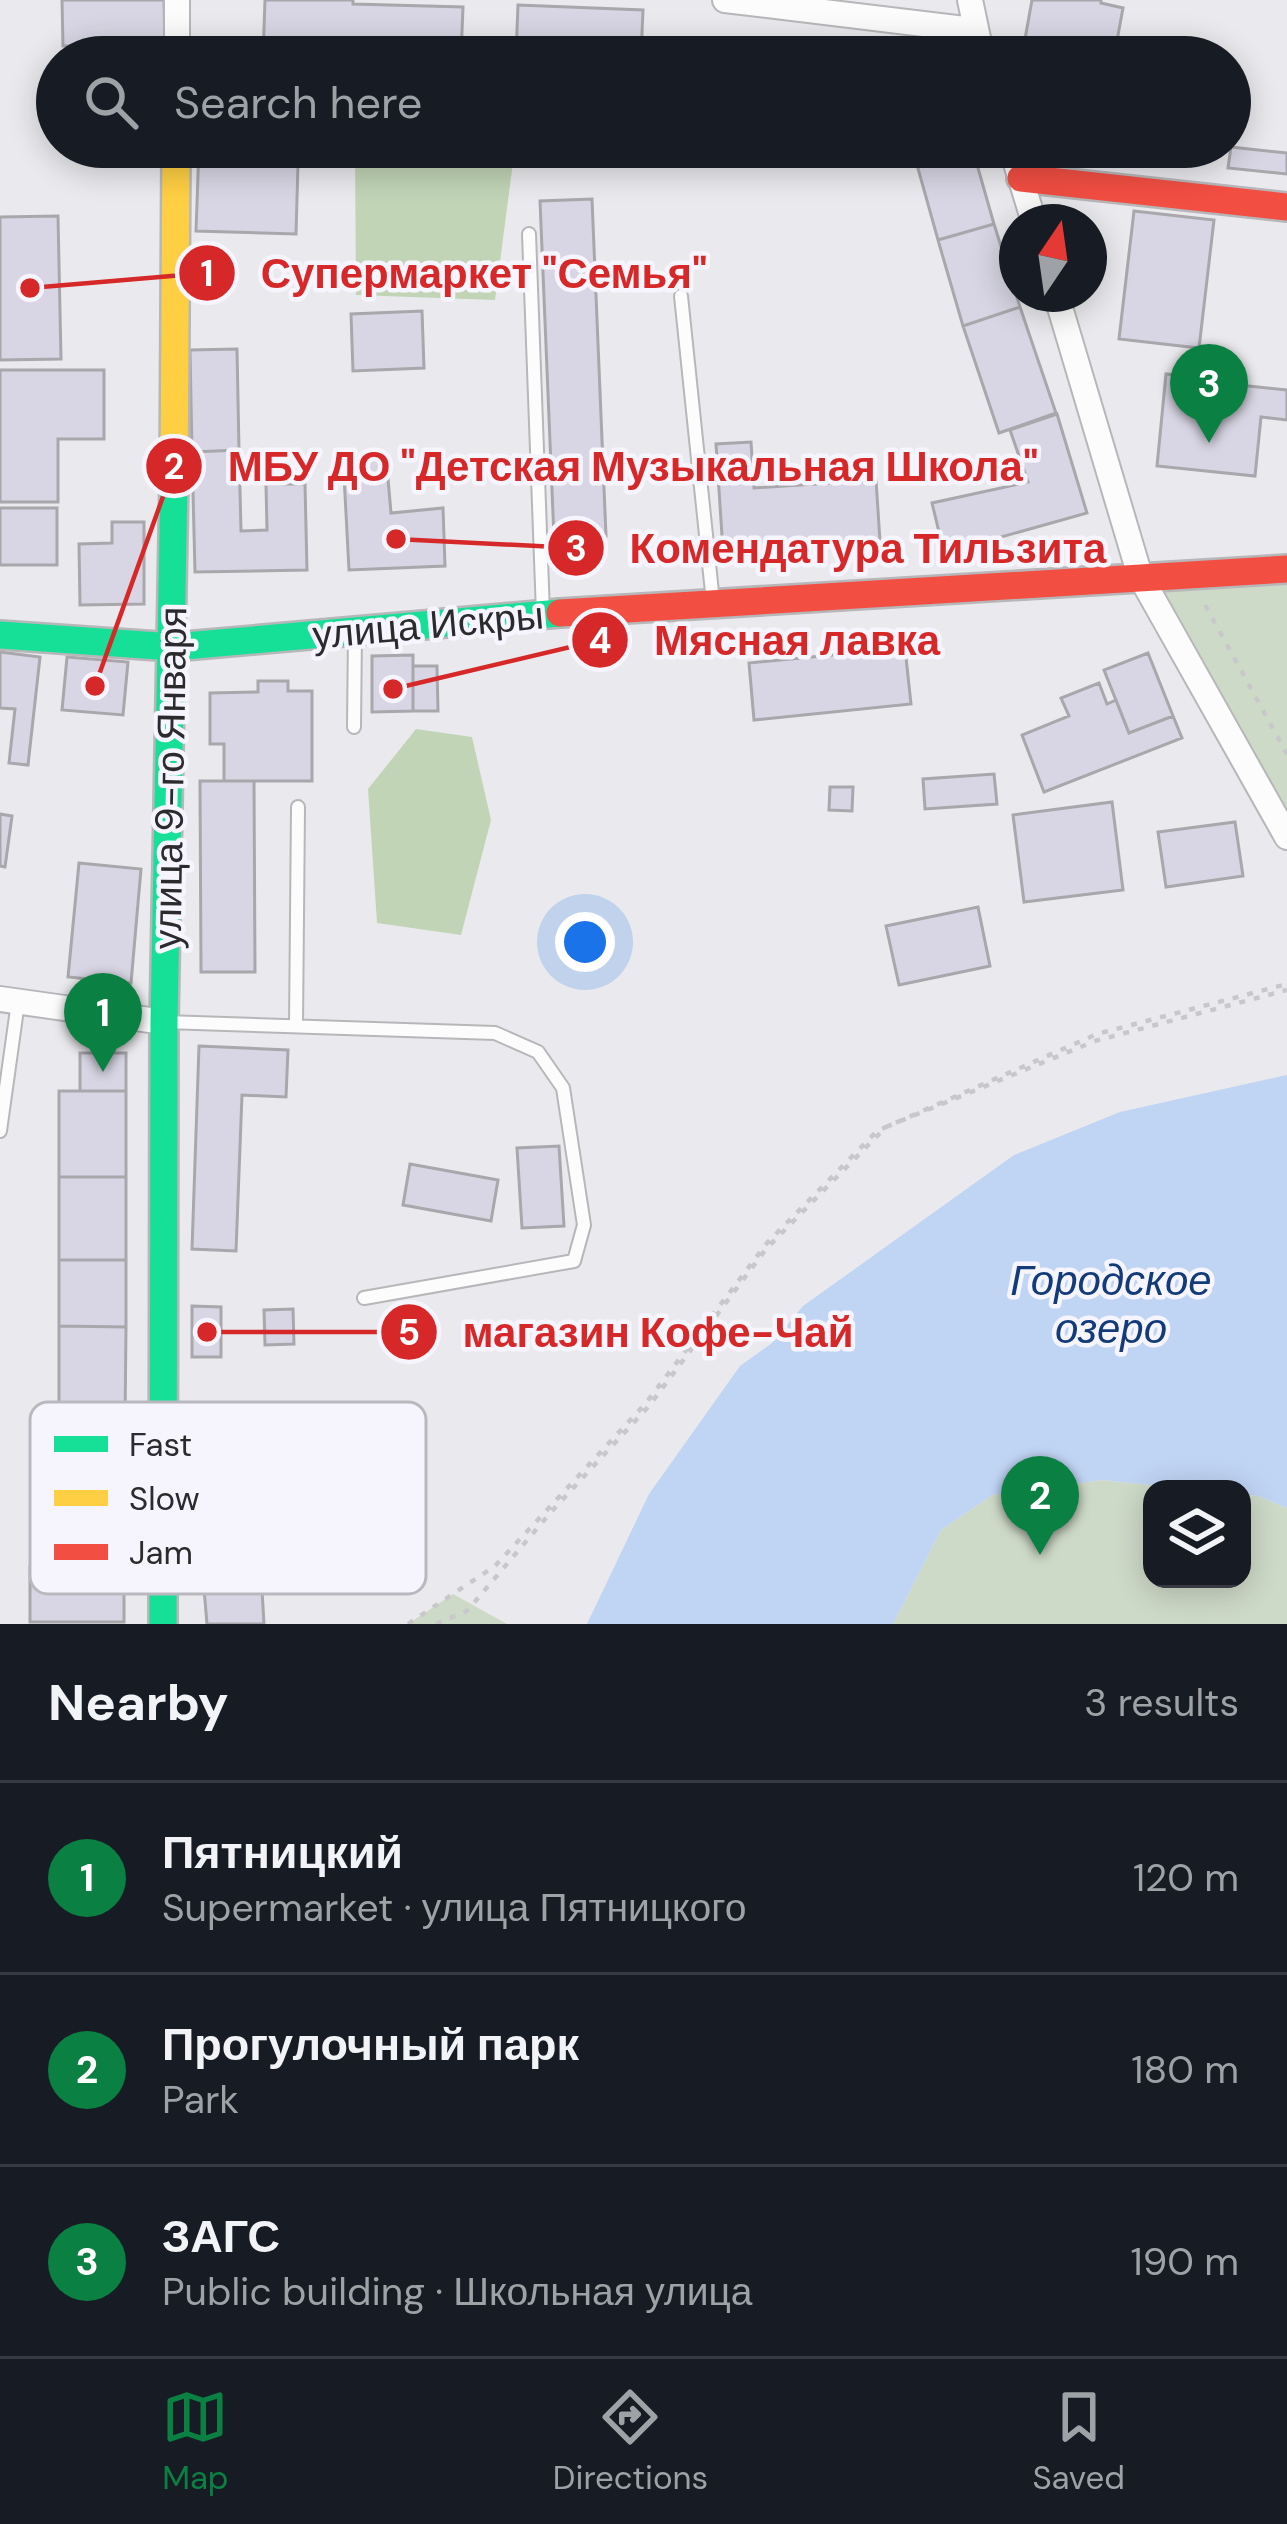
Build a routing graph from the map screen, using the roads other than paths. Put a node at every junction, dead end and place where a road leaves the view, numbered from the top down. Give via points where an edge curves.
1 (177, 0) edge
2 (724, 0) edge
3 (970, 0) edge
4 (973, 31) junction
5 (177, 36) edge
6 (975, 36) edge
7 (176, 168) edge
8 (1018, 168) edge
9 (1021, 178) junction
10 (1029, 204) edge
11 (1287, 207) edge
12 (529, 234) dead end
13 (681, 296) dead end
14 (1061, 312) edge
15 (1287, 569) edge
16 (1140, 576) junction
17 (713, 603) junction
18 (543, 614) junction
19 (355, 631) junction
20 (0, 635) edge
21 (173, 647) junction
22 (355, 727) dead end
23 (298, 807) dead end
24 (1287, 837) edge
25 (9, 1001) edge
26 (164, 1022) junction
27 (296, 1026) junction
28 (4, 1081) edge
29 (0, 1131) edge
30 (364, 1298) dead end
31 (163, 1402) edge
32 (163, 1594) edge
33 (163, 1624) edge

1 - 5 street
2 - 4 street
3 - 4 street
4 - 6 street
7 - 21 street, улица 9-го Января
8 - 9 street
9 - 10 street
9 - 11 street
12 - 18 lane
13 - 17 lane
14 - 16 street
15 - 16 street, улица Искры
16 - 17 street, улица Искры
16 - 24 street
17 - 18 street, улица Искры
18 - 19 street, улица Искры
19 - 21 street, улица Искры
19 - 22 lane
20 - 21 street, улица Искры
21 - 26 street, улица 9-го Января
23 - 27 lane
25 - 26 street
25 - 28 lane
26 - 27 lane
26 - 31 street, улица 9-го Января
27 - 30 lane via 495,1033 538,1052 562,1088 584,1226 574,1261
28 - 29 lane
32 - 33 street, улица 9-го Января

